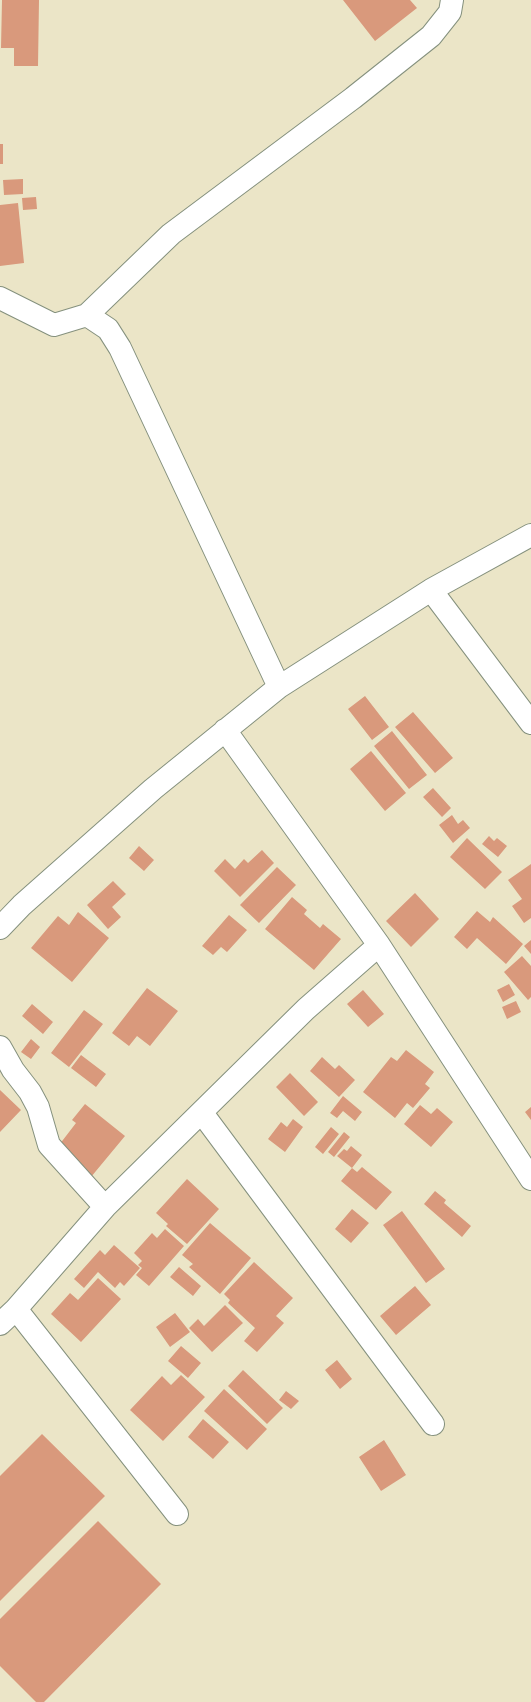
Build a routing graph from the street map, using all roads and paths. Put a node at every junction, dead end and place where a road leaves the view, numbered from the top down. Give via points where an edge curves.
1 (452, 0) edge
2 (0, 298) edge
3 (87, 315) junction
4 (531, 535) edge
5 (431, 590) junction
6 (279, 687) junction
7 (531, 723) edge
8 (225, 730) junction
9 (0, 928) edge
10 (379, 945) junction
11 (0, 1046) edge
12 (202, 1113) junction
13 (531, 1179) edge
14 (105, 1207) junction
15 (16, 1309) junction
16 (0, 1324) edge
17 (433, 1424) dead end
18 (177, 1514) dead end

1 - 3 street via 450,12 431,36 172,234
2 - 3 street via 54,324
3 - 6 street via 108,329 120,348
4 - 5 street
5 - 6 street
5 - 7 street
6 - 8 street
8 - 9 street via 153,789 22,905
8 - 10 street
10 - 12 street via 306,1009
10 - 13 street
11 - 14 street via 38,1107 49,1145
12 - 14 street
12 - 17 street
14 - 15 street
15 - 16 street
15 - 18 street

